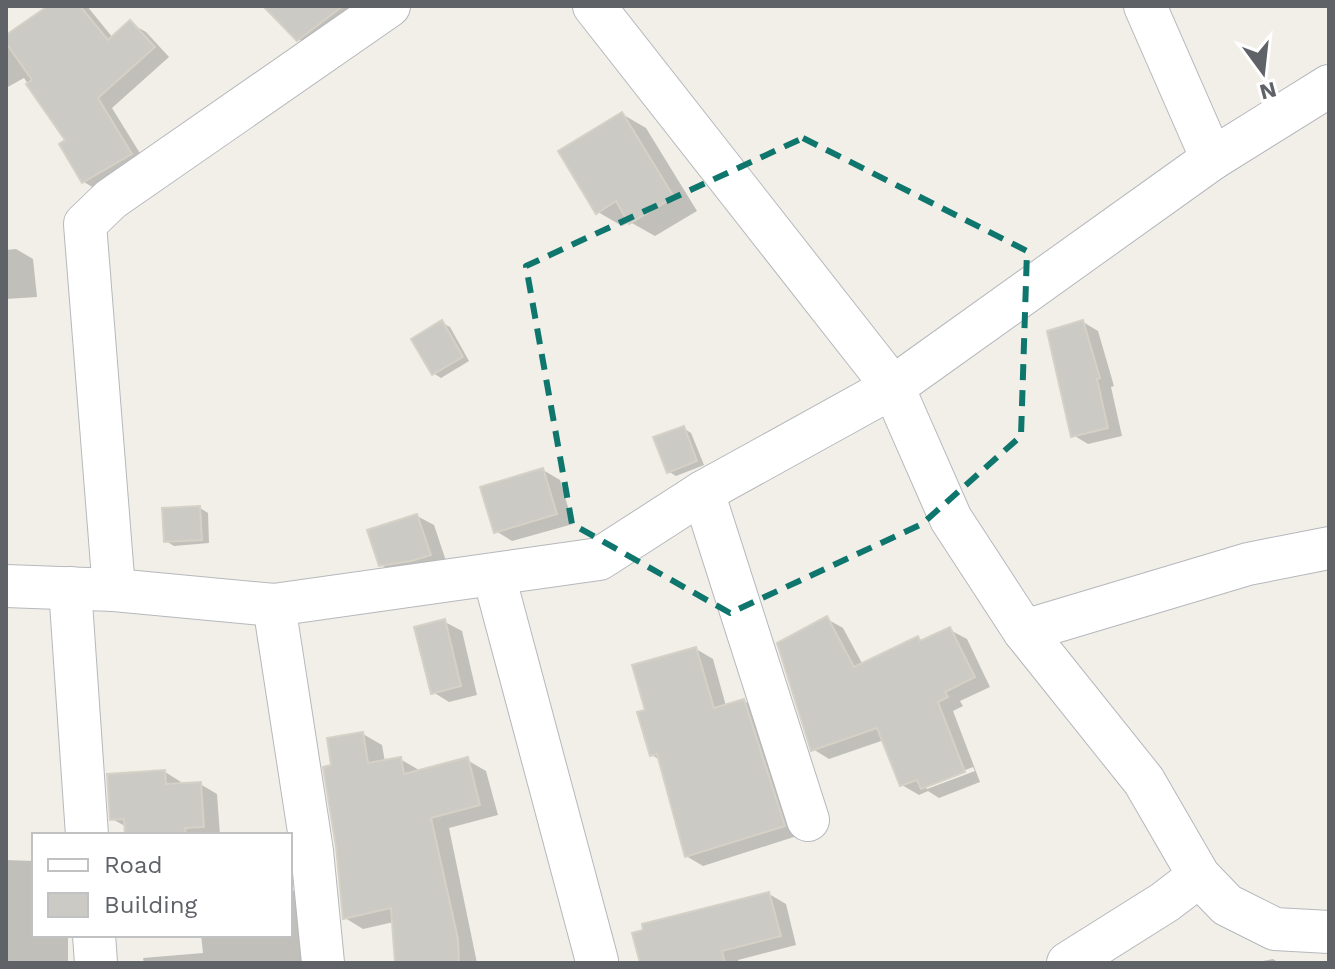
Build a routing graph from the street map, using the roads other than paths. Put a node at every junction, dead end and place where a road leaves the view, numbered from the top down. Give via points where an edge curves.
1 (389, 6) edge
2 (594, 6) edge
3 (1145, 6) edge
4 (1329, 86) edge
5 (1212, 159) junction
6 (893, 387) junction
7 (703, 492) junction
8 (1329, 548) edge
9 (494, 576) junction
10 (6, 586) edge
11 (70, 588) junction
12 (114, 590) junction
13 (274, 605) junction
14 (1024, 631) junction
15 (808, 820) dead end
16 (87, 833) edge
17 (1199, 876) junction
18 (1329, 932) edge
19 (94, 937) edge
20 (1077, 960) edge
21 (597, 961) dead end
22 (96, 963) edge
23 (323, 963) edge

1 - 12 street via 111,199 85,224
2 - 6 street
3 - 5 street
4 - 5 street
5 - 6 street
6 - 7 street
6 - 14 street via 951,519
7 - 9 street via 599,559
7 - 15 street
8 - 14 street via 1248,564
9 - 13 street
9 - 21 street
10 - 11 street
11 - 12 street
11 - 16 street
12 - 13 street
13 - 23 street via 312,851
14 - 17 street via 1144,781
17 - 18 street via 1227,905 1275,929
17 - 20 street
19 - 22 street

